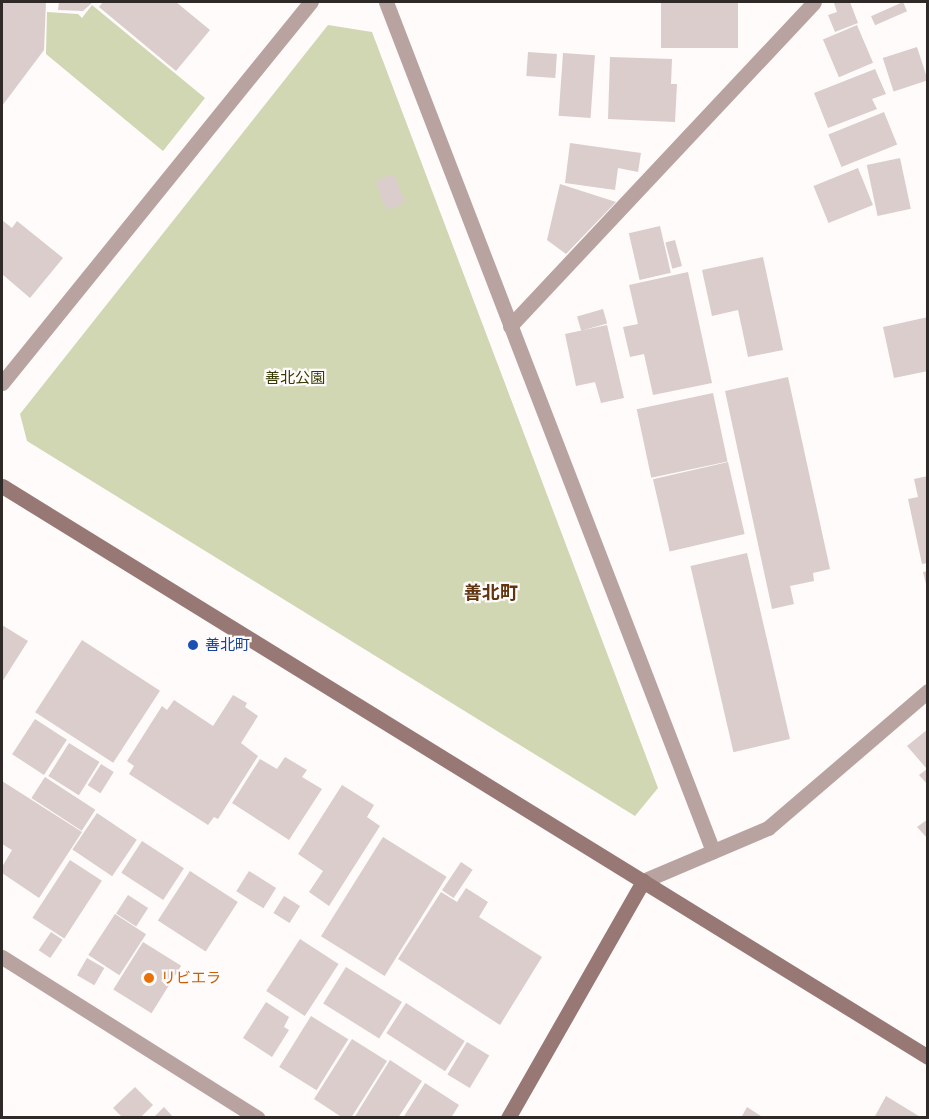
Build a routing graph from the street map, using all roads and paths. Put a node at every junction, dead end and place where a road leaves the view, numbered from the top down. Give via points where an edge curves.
1 (311, 2) edge
2 (386, 2) edge
3 (814, 2) edge
4 (510, 326) junction
5 (2, 383) edge
6 (2, 486) edge
7 (927, 691) edge
8 (713, 851) junction
9 (643, 881) junction
10 (2, 957) edge
11 (927, 1057) edge
12 (258, 1118) edge
13 (508, 1118) edge

1 - 5 street
2 - 4 street
3 - 4 street
4 - 8 street
6 - 9 street
7 - 8 street via 768,828
8 - 9 street
9 - 11 street
9 - 13 street
10 - 12 street

